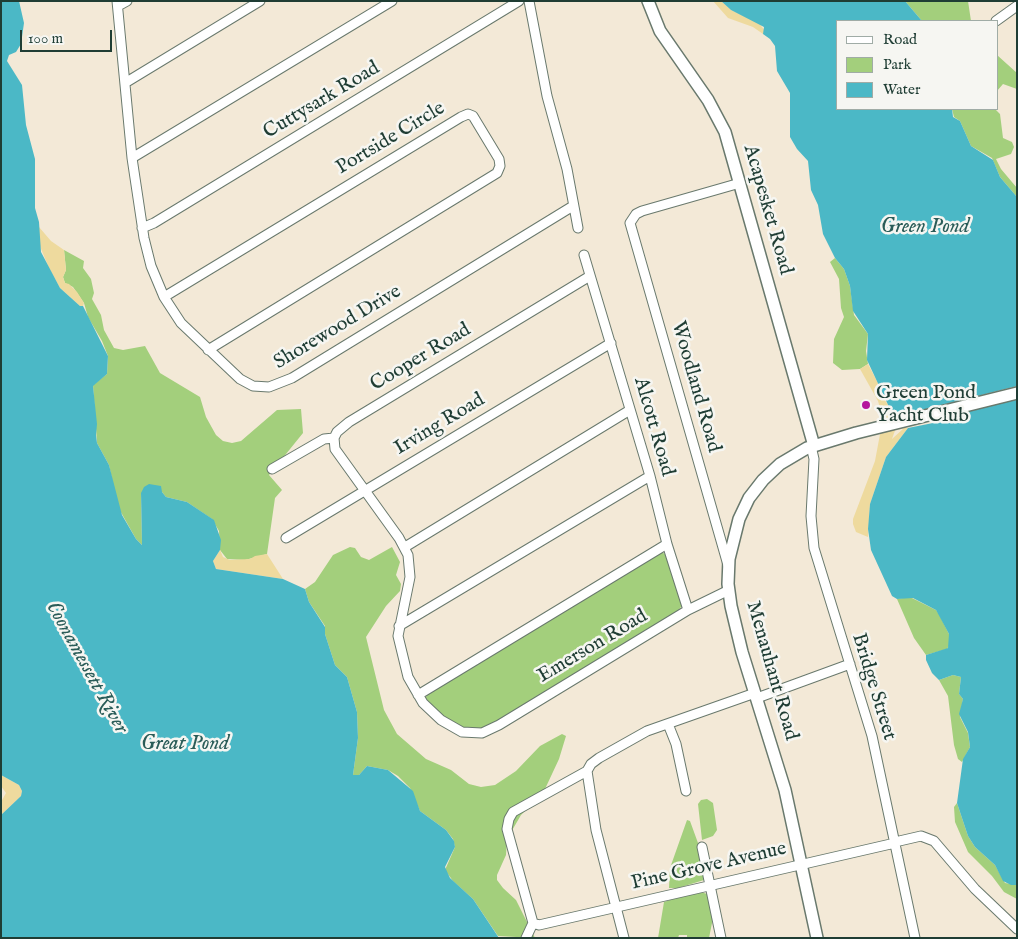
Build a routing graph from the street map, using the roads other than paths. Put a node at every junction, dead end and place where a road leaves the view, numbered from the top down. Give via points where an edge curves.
1 (128, 1) edge
2 (260, 1) edge
3 (392, 1) edge
4 (519, 1) edge
5 (528, 1) edge
6 (648, 1) edge
7 (117, 4) edge
8 (1017, 6) edge
9 (997, 20) edge
10 (125, 83) junction
11 (132, 158) junction
12 (740, 183) junction
13 (573, 206) junction
14 (142, 228) junction
15 (578, 228) dead end
16 (584, 255) dead end
17 (590, 276) junction
18 (164, 297) junction
19 (611, 343) junction
20 (208, 350) junction
21 (1017, 393) edge
22 (630, 410) junction
23 (334, 438) junction
24 (812, 446) junction
25 (272, 469) dead end
26 (650, 476) junction
27 (364, 491) junction
28 (286, 538) dead end
29 (666, 544) junction
30 (404, 547) junction
31 (729, 568) junction
32 (729, 590) junction
33 (688, 610) junction
34 (399, 626) junction
35 (850, 664) junction
36 (418, 695) junction
37 (756, 696) junction
38 (668, 724) junction
39 (587, 771) junction
40 (686, 791) dead end
41 (895, 842) junction
42 (702, 847) dead end
43 (801, 864) junction
44 (710, 885) junction
45 (617, 906) junction
46 (533, 923) junction
47 (1017, 928) edge
48 (526, 938) edge
49 (624, 938) edge
50 (721, 938) edge
51 (817, 938) edge
52 (915, 938) edge

1 - 7 street
2 - 10 street
3 - 11 street
4 - 14 street, Cuttysark Road
5 - 13 street
6 - 12 main road, Acapesket Road via 666,40 718,116
7 - 10 street, Shorewood Drive
8 - 9 street
10 - 11 street, Shorewood Drive
11 - 14 street, Shorewood Drive
12 - 24 main road, Acapesket Road
12 - 31 street, Woodland Road via 642,211 634,216 630,226
13 - 15 street
13 - 20 street, Shorewood Drive via 292,378 269,387 253,386 240,379
14 - 18 street, Shorewood Drive via 148,257
16 - 17 street, Alcott Road
17 - 19 street, Alcott Road
17 - 23 street, Cooper Road via 349,422
18 - 20 street, Shorewood Drive via 181,323
18 - 20 street, Portside Circle via 460,117 473,116 498,159 497,173
19 - 22 street, Alcott Road
19 - 27 street, Irving Road
21 - 24 main road, Menauhant Road
22 - 26 street, Alcott Road
22 - 30 street
23 - 25 street, Cooper Road via 324,439
23 - 27 street via 335,450
24 - 31 main road, Menauhant Road via 780,464 750,498 736,529
24 - 35 street, Bridge Street via 814,548
26 - 29 street, Alcott Road
26 - 34 street
27 - 28 street, Irving Road
27 - 30 street
29 - 33 street, Alcott Road
29 - 36 street
30 - 34 street via 410,572
31 - 32 main road, Menauhant Road
32 - 33 street, Emerson Road
32 - 37 main road, Menauhant Road via 742,652
33 - 36 street, Emerson Road via 499,725 476,734 447,725
34 - 36 street via 402,658
35 - 37 street
35 - 41 street, Bridge Street via 870,729
37 - 38 street
37 - 43 main road, Menauhant Road via 776,756
38 - 39 street via 647,730 599,758
38 - 40 street via 676,744
39 - 45 street via 596,830
39 - 46 street via 524,805 508,819 512,850
41 - 43 street, Pine Grove Avenue
41 - 47 street, Pine Grove Avenue via 921,836 930,838 975,889
41 - 52 street, Bridge Street
42 - 44 street
43 - 44 street, Pine Grove Avenue
43 - 51 main road, Menauhant Road
44 - 45 street, Pine Grove Avenue
44 - 50 street
45 - 46 street, Pine Grove Avenue via 539,925
45 - 49 street
46 - 48 street

